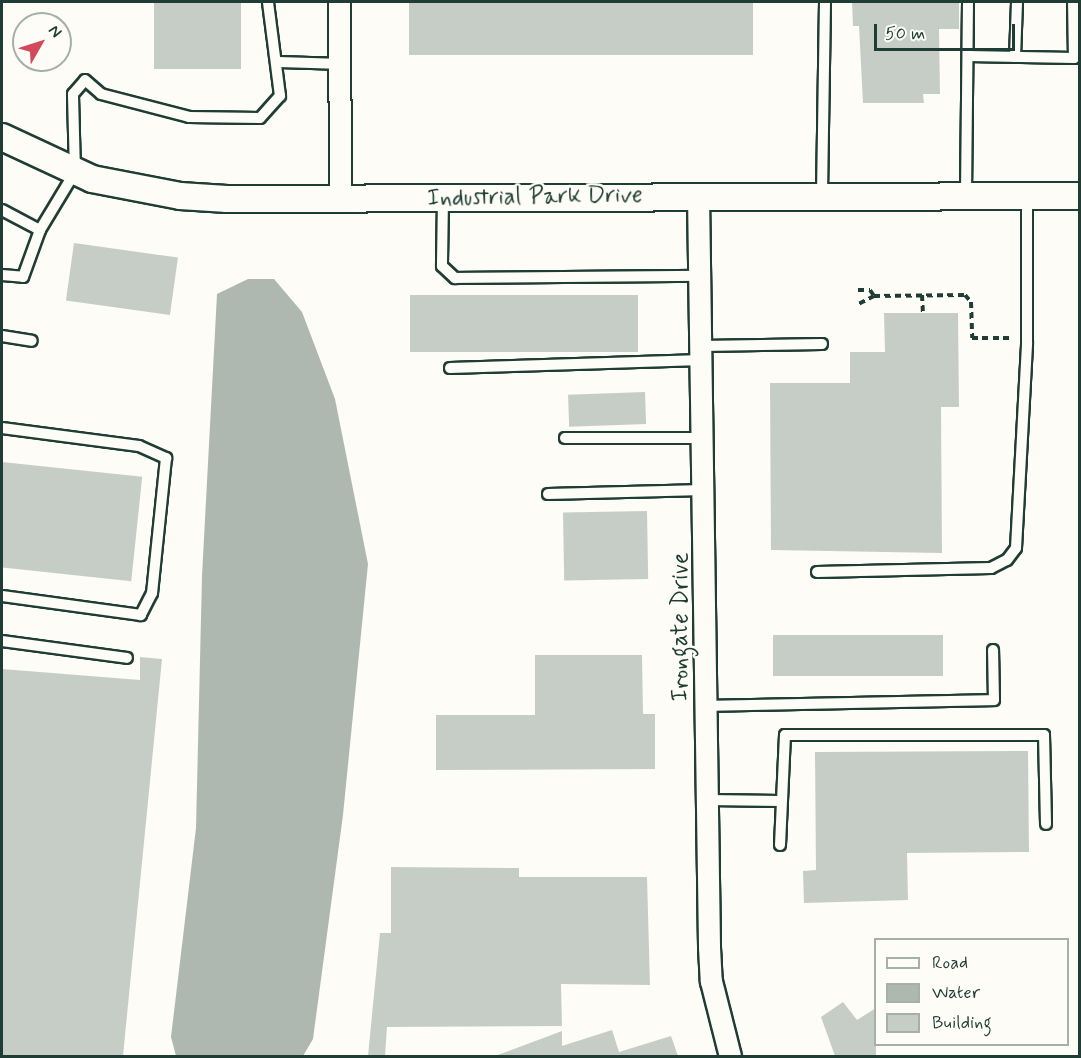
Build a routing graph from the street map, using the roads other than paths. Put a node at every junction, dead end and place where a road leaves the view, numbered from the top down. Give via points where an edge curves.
1 (268, 2) edge
2 (339, 2) edge
3 (825, 2) edge
4 (968, 2) edge
5 (1017, 2) edge
6 (1073, 2) edge
7 (968, 56) junction
8 (1016, 57) junction
9 (276, 62) junction
10 (338, 64) junction
11 (2, 137) edge
12 (75, 172) junction
13 (822, 194) junction
14 (966, 194) junction
15 (1027, 194) junction
16 (698, 195) junction
17 (1080, 196) edge
18 (443, 199) junction
19 (340, 200) junction
20 (2, 210) edge
21 (40, 230) junction
22 (2, 275) edge
23 (700, 276) junction
24 (2, 336) edge
25 (32, 341) dead end
26 (822, 344) dead end
27 (702, 353) junction
28 (450, 368) dead end
29 (2, 428) edge
30 (565, 438) dead end
31 (704, 438) junction
32 (705, 490) junction
33 (548, 494) dead end
34 (817, 572) dead end
35 (2, 596) edge
36 (2, 641) edge
37 (993, 650) dead end
38 (127, 658) dead end
39 (707, 706) junction
40 (708, 800) junction
41 (780, 801) junction
42 (1046, 825) dead end
43 (780, 845) dead end
44 (730, 1056) edge

1 - 9 lane
2 - 10 street
3 - 13 lane
4 - 7 lane
5 - 8 lane
6 - 8 lane via 1074,58
7 - 8 lane
7 - 14 lane
9 - 10 lane
9 - 12 lane via 280,96 260,118 189,117 101,94 85,80 73,94
10 - 19 street
11 - 12 street, Industrial Park Drive
12 - 19 street, Industrial Park Drive via 135,189 180,196
12 - 21 lane
13 - 14 street, Industrial Park Drive
13 - 16 street, Industrial Park Drive
14 - 15 street, Industrial Park Drive
15 - 17 street, Industrial Park Drive
15 - 34 lane via 1027,342 1016,548 1007,560 991,568
16 - 18 street, Industrial Park Drive
16 - 23 street, Irongate Drive
18 - 19 street, Industrial Park Drive
18 - 23 lane via 442,266 454,278
20 - 21 lane
21 - 22 lane via 23,277
23 - 27 street, Irongate Drive
24 - 25 lane
26 - 27 lane
27 - 28 lane
27 - 31 street, Irongate Drive
29 - 35 lane via 139,446 166,458 153,593 141,615
30 - 31 lane
31 - 32 street, Irongate Drive
32 - 33 lane
32 - 39 street, Irongate Drive
36 - 38 lane
37 - 39 lane via 994,700
39 - 40 street, Irongate Drive
40 - 41 lane
40 - 44 street, Irongate Drive via 711,981
41 - 42 lane via 785,735 1044,735
41 - 43 lane

